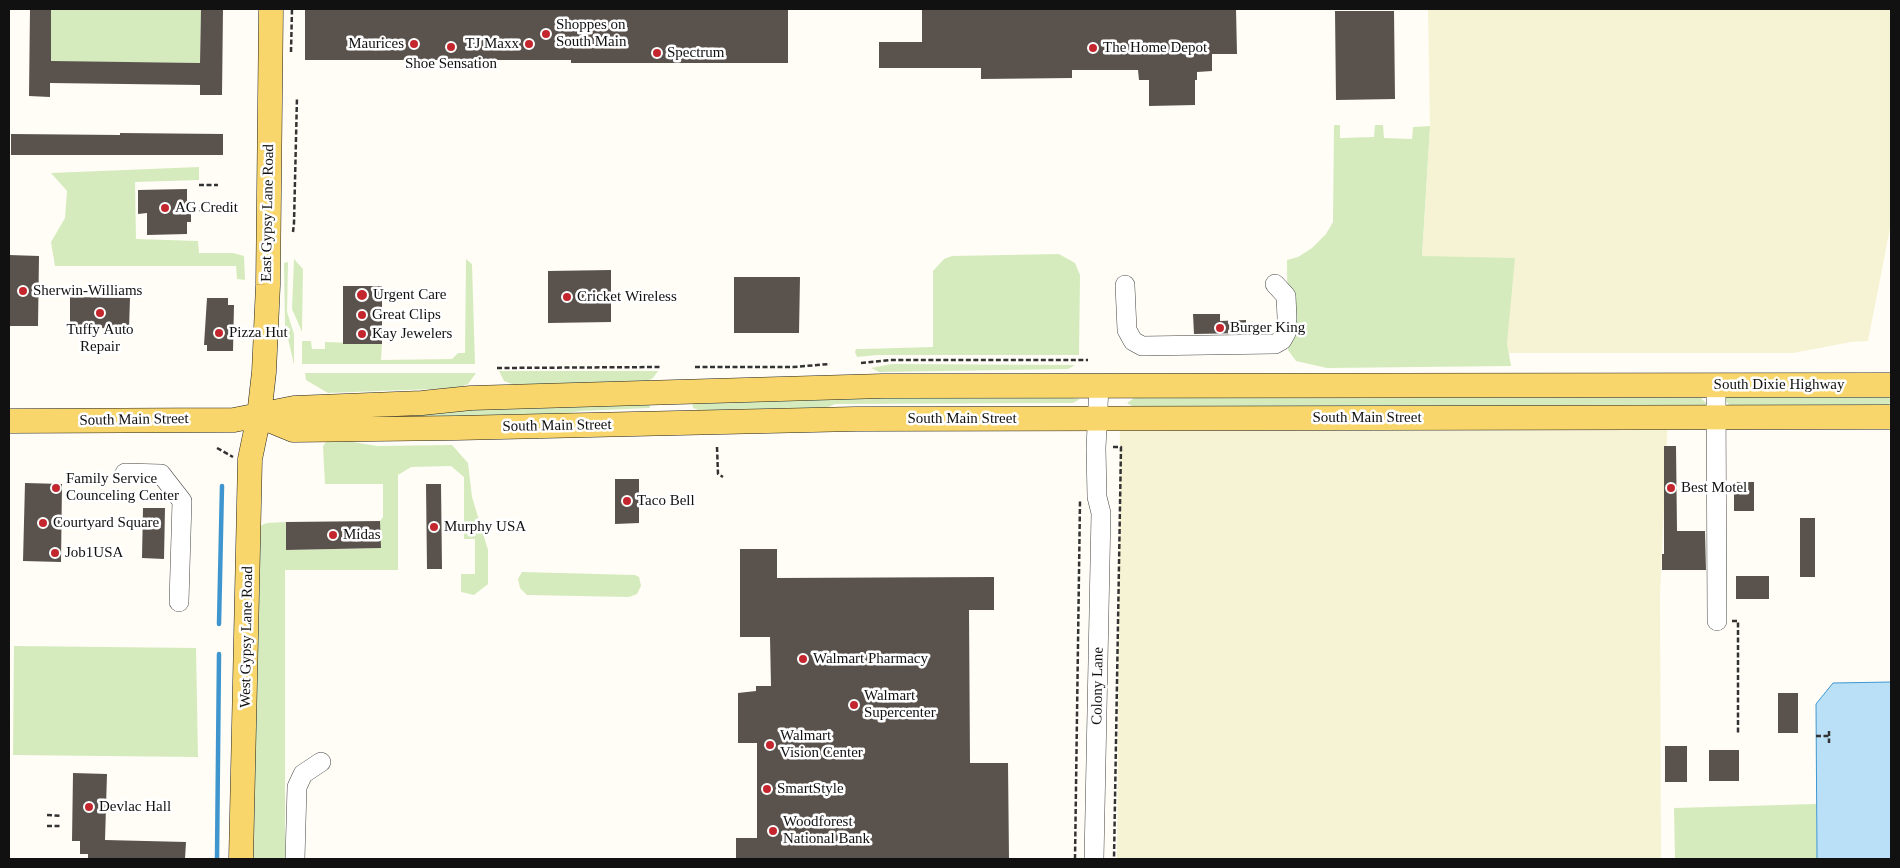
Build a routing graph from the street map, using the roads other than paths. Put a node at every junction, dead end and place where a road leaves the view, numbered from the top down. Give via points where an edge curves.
1 (270, 9) edge
2 (1275, 284) dead end
3 (1125, 285) dead end
4 (1666, 384) joint
5 (1716, 385) junction
6 (1891, 385) edge
7 (1099, 386) junction
8 (259, 416) junction
9 (1891, 417) edge
10 (1103, 418) junction
11 (1716, 418) junction
12 (9, 421) edge
13 (125, 473) dead end
14 (179, 602) dead end
15 (1716, 621) road end
16 (321, 762) dead end
17 (241, 859) edge
18 (295, 859) edge
19 (1094, 859) edge

1 - 8 main road, East Gypsy Lane Road via 268,285
2 - 3 street via 1286,296 1287,318 1286,333 1275,344 1142,346 1127,330
4 - 5 main road, South Dixie Highway
4 - 7 main road, South Main Street
5 - 6 main road, South Dixie Highway
5 - 11 street
7 - 8 main road, South Main Street via 883,386 471,398 294,408
7 - 10 street, Colony Lane
8 - 10 main road, South Main Street via 293,430 856,419
8 - 12 main road, South Main Street via 234,420
8 - 17 main road, West Gypsy Lane Road via 250,459
9 - 11 main road
10 - 11 main road, South Main Street
10 - 19 street, Colony Lane via 1096,448 1097,497 1102,513
11 - 15 street
13 - 14 street via 161,474 182,501
16 - 18 street via 303,774 297,787

